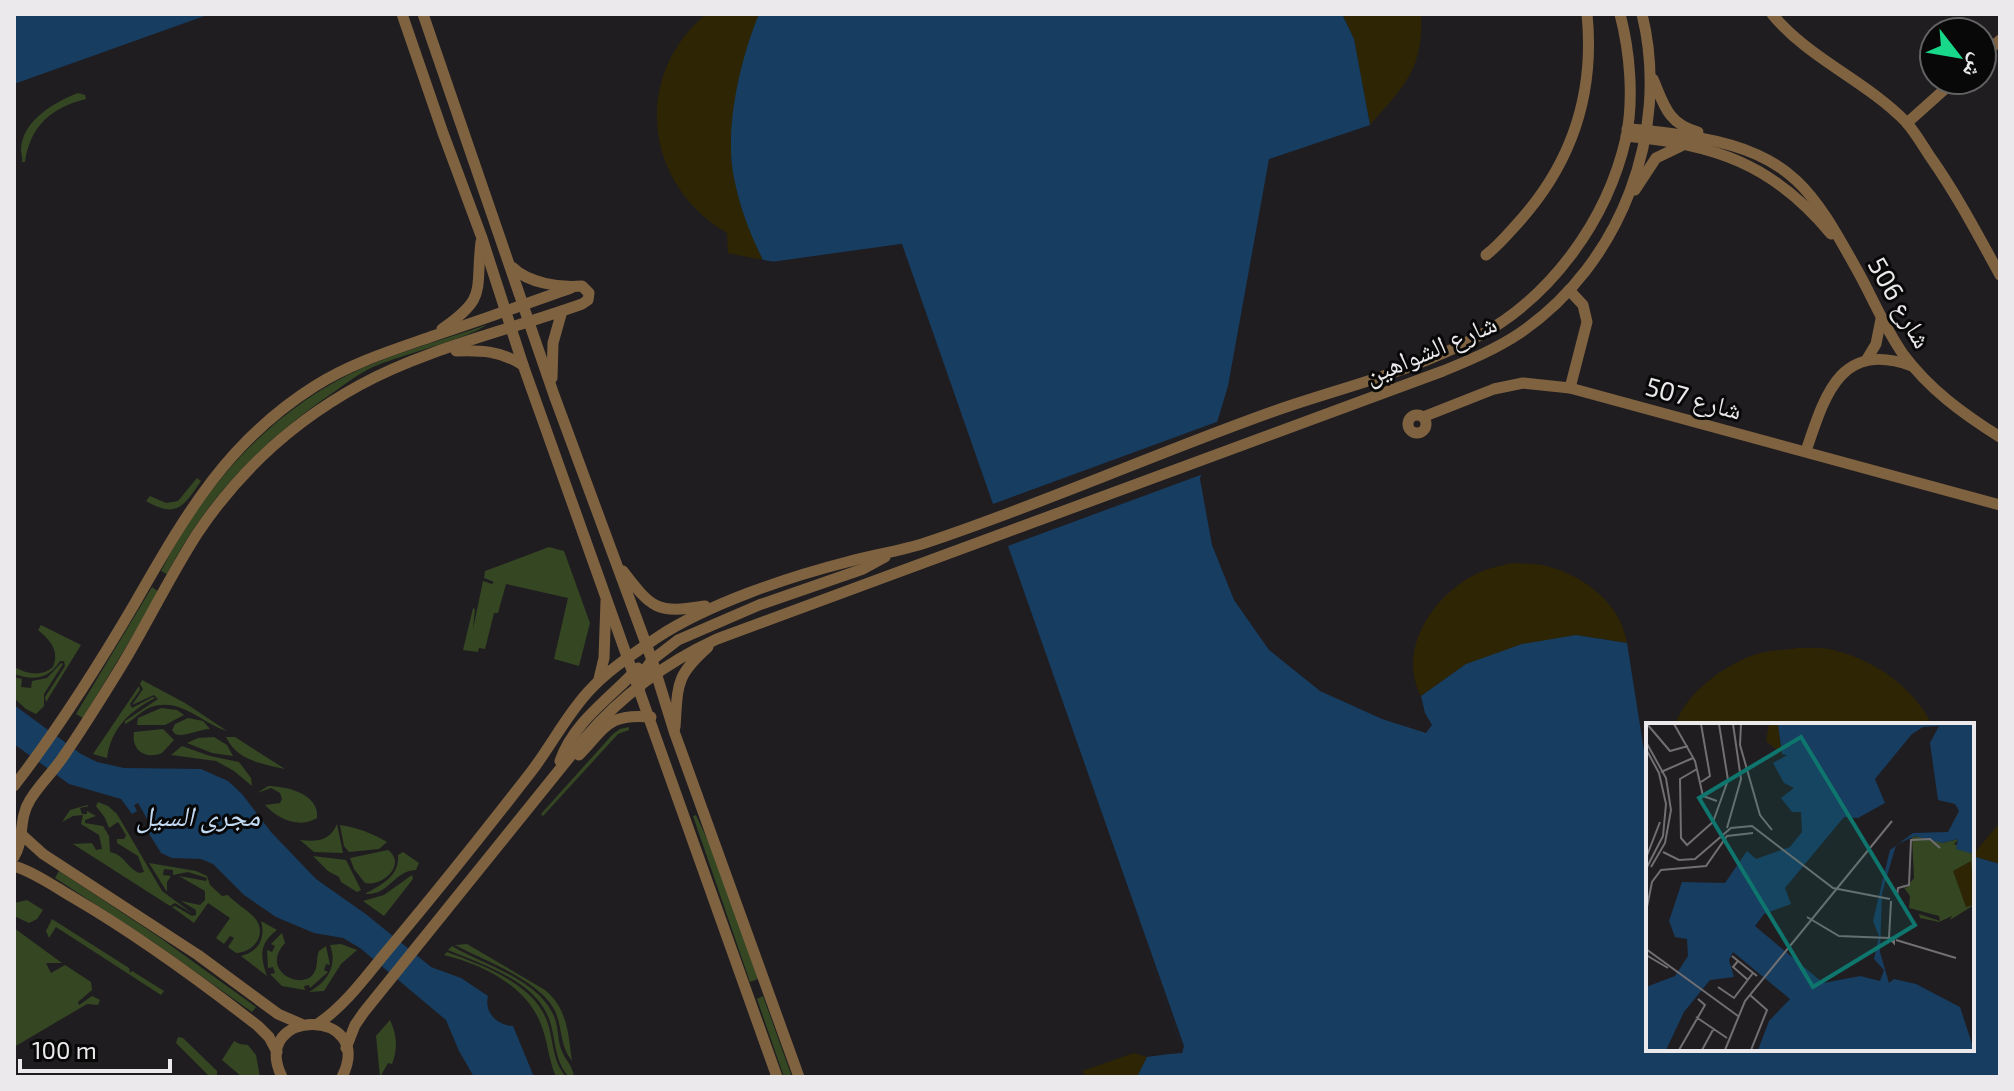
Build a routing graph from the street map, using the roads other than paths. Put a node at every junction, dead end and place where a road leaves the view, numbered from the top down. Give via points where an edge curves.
1 (402, 14) edge
2 (423, 14) edge
3 (1587, 14) edge
4 (1620, 14) edge
5 (1642, 14) edge
6 (1772, 14) edge
7 (1650, 74) junction
8 (1937, 96) edge
9 (1907, 123) junction
10 (1626, 133) junction
11 (1646, 134) junction
12 (1716, 141) junction
13 (1683, 146) junction
14 (1628, 196) junction
15 (482, 238) junction
16 (1843, 245) junction
17 (1486, 255) dead end
18 (510, 266) junction
19 (2000, 275) edge
20 (575, 287) junction
21 (1569, 290) junction
22 (523, 305) junction
23 (506, 311) junction
24 (562, 311) junction
25 (1881, 318) junction
26 (529, 323) junction
27 (512, 328) junction
28 (431, 337) junction
29 (440, 352) junction
30 (1867, 359) junction
31 (523, 365) junction
32 (1913, 366) junction
33 (1570, 388) junction
34 (554, 395) junction
35 (1423, 417) dead end
36 (2000, 437) edge
37 (1806, 451) junction
38 (2000, 505) edge
39 (895, 550) junction
40 (615, 561) junction
41 (606, 592) junction
42 (726, 602) junction
43 (717, 639) junction
44 (646, 645) junction
45 (629, 657) junction
46 (652, 660) junction
47 (635, 672) junction
48 (656, 674) junction
49 (598, 683) junction
50 (640, 687) junction
51 (651, 717) junction
52 (675, 734) junction
53 (559, 768) junction
54 (14, 786) edge
55 (18, 825) edge
56 (14, 857) edge
57 (14, 866) edge
58 (319, 1023) junction
59 (301, 1024) junction
60 (346, 1048) junction
61 (277, 1052) junction
62 (345, 1074) edge
63 (282, 1077) edge
64 (777, 1077) edge
65 (799, 1077) edge

1 - 15 street
2 - 18 street
3 - 17 street via 1585,94 1567,152 1541,196
4 - 10 street, شارع الشواهين via 1630,103
5 - 7 street, شارع الشواهين
6 - 9 street via 1799,42 1858,81
7 - 11 street, شارع الشواهين
7 - 12 street, شارع 506 via 1671,118
8 - 9 street
9 - 19 street via 1952,188
10 - 11 street, شارع 506
10 - 39 street, شارع الشواهين via 1590,226 1548,284 1475,338 1435,357
11 - 12 street, شارع 506
11 - 13 street, شارع 506
11 - 14 street, شارع الشواهين
12 - 16 street, شارع 506 via 1750,150 1785,169 1815,201
13 - 14 street via 1656,158
13 - 16 street, شارع 506 via 1752,166 1791,194
14 - 21 street, شارع الشواهين via 1599,252
15 - 23 street
15 - 28 street via 476,297 464,314
16 - 25 street, شارع 506
18 - 20 street via 531,280
18 - 22 street
20 - 22 street
20 - 24 street via 588,290 588,300
21 - 33 street via 1583,305 1587,322
21 - 43 street, شارع الشواهين via 1522,332 1474,358
22 - 23 street
22 - 26 street
23 - 27 street
23 - 28 street
24 - 26 street
24 - 34 street via 551,354
25 - 30 street
25 - 32 street, شارع 506
26 - 27 street
26 - 34 street
27 - 29 street
27 - 31 street
28 - 54 street via 318,384 235,454 189,510 88,681
29 - 31 street via 488,351
29 - 55 street via 330,402 246,472 198,533 133,647
30 - 32 street via 1889,358
30 - 37 street via 1831,388
31 - 41 street
32 - 36 street, شارع 506 via 1953,405
33 - 35 street, شارع 507 via 1523,383
33 - 37 street, شارع 507
34 - 40 street
37 - 38 street, شارع 507
39 - 42 street, شارع الشواهين
39 - 46 street via 863,569 688,635
40 - 42 street via 657,607 682,610
40 - 44 street
41 - 45 street
41 - 49 street
42 - 44 street
43 - 48 street, شارع الشواهين
43 - 52 street via 688,665 680,680
44 - 45 street
44 - 46 street
44 - 47 street
45 - 47 street
45 - 49 street
46 - 48 street
46 - 50 street
47 - 50 street
47 - 53 street via 580,726
48 - 50 street, شارع الشواهين
48 - 52 street
49 - 58 street via 404,931 344,1003
50 - 51 street
50 - 53 street, شارع الشواهين via 605,715
51 - 53 street via 616,719
51 - 64 street
52 - 65 street
53 - 60 street via 359,1019
55 - 56 street
55 - 59 street via 43,854 278,1014
57 - 61 street via 165,957 258,1026
58 - 59 street
58 - 60 street via 333,1030
59 - 61 street via 288,1032
60 - 62 street
61 - 63 street

